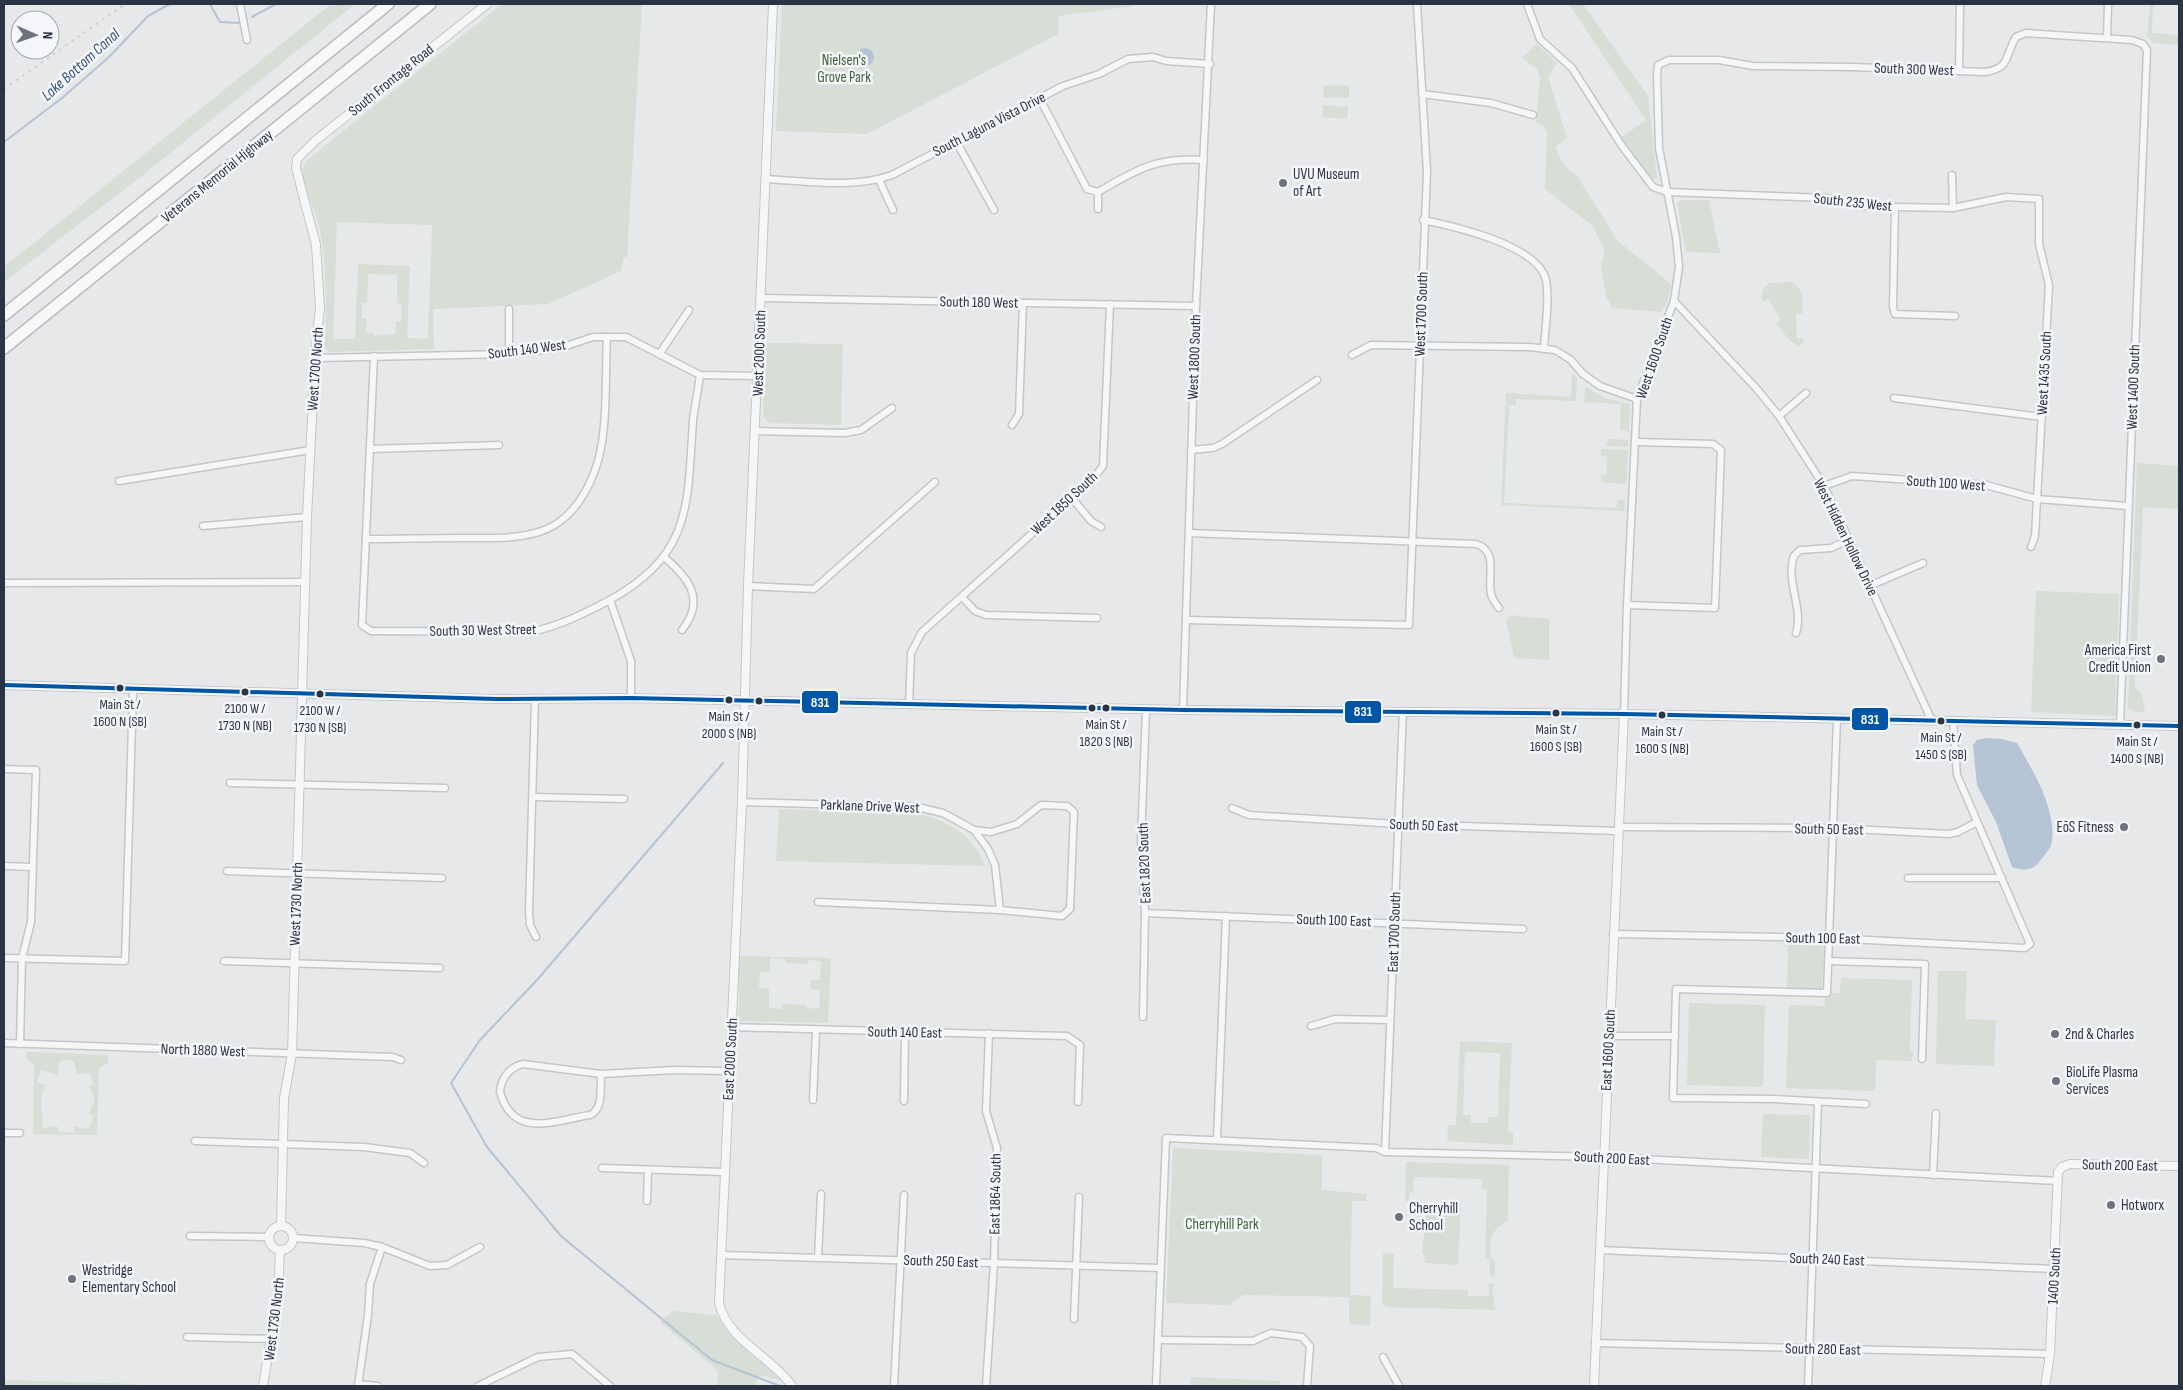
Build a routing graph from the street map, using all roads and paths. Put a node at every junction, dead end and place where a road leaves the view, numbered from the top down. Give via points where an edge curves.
1 (240, 4) edge
2 (388, 4) edge
3 (430, 4) edge
4 (487, 4) edge
5 (773, 4) edge
6 (1211, 4) edge
7 (1417, 4) edge
8 (1527, 4) edge
9 (1960, 4) edge
10 (2108, 4) edge
11 (2107, 38) junction
12 (247, 40) dead end
13 (2147, 50) joint
14 (1210, 64) junction
15 (1658, 65) joint
16 (1959, 71) junction
17 (1422, 94) junction
18 (1040, 99) junction
19 (1533, 115) dead end
20 (956, 141) junction
21 (297, 159) joint
22 (1204, 160) junction
23 (1952, 174) dead end
24 (766, 179) junction
25 (879, 180) junction
26 (1098, 192) junction
27 (1667, 192) junction
28 (2039, 199) joint
29 (1895, 207) junction
30 (1953, 208) junction
31 (1098, 209) dead end
32 (892, 210) dead end
33 (994, 210) dead end
34 (1423, 220) junction
35 (761, 298) junction
36 (1674, 301) junction
37 (1023, 303) junction
38 (1110, 304) junction
39 (1196, 306) junction
40 (509, 309) dead end
41 (689, 310) dead end
42 (4, 314) edge
43 (1955, 316) dead end
44 (606, 337) junction
45 (1420, 346) junction
46 (4, 348) edge
47 (1544, 349) junction
48 (660, 353) junction
49 (509, 354) junction
50 (1352, 355) dead end
51 (374, 356) junction
52 (315, 358) junction
53 (700, 375) junction
54 (758, 376) junction
55 (1317, 380) dead end
56 (1806, 393) dead end
57 (1894, 398) dead end
58 (1637, 399) junction
59 (892, 408) dead end
60 (1778, 416) junction
61 (2042, 417) junction
62 (1012, 425) dead end
63 (756, 431) junction
64 (1636, 442) junction
65 (499, 445) dead end
66 (370, 449) junction
67 (310, 450) junction
68 (1192, 450) junction
69 (119, 481) dead end
70 (935, 482) dead end
71 (1824, 486) junction
72 (1071, 498) junction
73 (2037, 499) junction
74 (2128, 506) junction
75 (307, 516) junction
76 (203, 526) dead end
77 (1101, 527) dead end
78 (1189, 533) junction
79 (366, 539) junction
80 (1849, 540) junction
81 (1412, 542) junction
82 (2031, 547) dead end
83 (664, 557) junction
84 (1922, 563) dead end
85 (305, 582) junction
86 (4, 583) edge
87 (748, 586) junction
88 (1870, 586) junction
89 (962, 597) junction
90 (610, 600) junction
91 (1627, 605) junction
92 (1499, 608) dead end
93 (1097, 618) dead end
94 (1186, 620) junction
95 (682, 630) dead end
96 (1796, 633) dead end
97 (4, 685) edge
98 (133, 690) junction
99 (303, 693) junction
100 (631, 698) junction
101 (535, 699) junction
102 (744, 702) junction
103 (908, 705) junction
104 (1146, 710) junction
105 (1183, 710) junction
106 (1403, 711) junction
107 (1624, 714) junction
108 (1837, 719) junction
109 (1932, 721) junction
110 (1953, 721) junction
111 (2120, 724) junction
112 (2179, 726) edge
113 (4, 769) edge
114 (230, 782) dead end
115 (300, 783) junction
116 (445, 788) dead end
117 (533, 797) junction
118 (624, 799) dead end
119 (742, 802) junction
120 (1232, 808) dead end
121 (1977, 822) junction
122 (1398, 824) junction
123 (1832, 828) junction
124 (1618, 829) junction
125 (974, 830) junction
126 (4, 866) edge
127 (32, 867) junction
128 (227, 871) dead end
129 (297, 874) junction
130 (442, 878) dead end
131 (1908, 878) dead end
132 (2002, 878) junction
133 (818, 902) dead end
134 (1000, 910) junction
135 (1146, 913) junction
136 (1226, 916) junction
137 (1394, 923) junction
138 (1523, 929) dead end
139 (1613, 934) junction
140 (536, 937) dead end
141 (1828, 938) junction
142 (4, 958) edge
143 (22, 958) junction
144 (224, 961) dead end
145 (1828, 961) junction
146 (294, 964) junction
147 (440, 968) dead end
148 (1143, 1017) dead end
149 (1390, 1020) junction
150 (1311, 1026) dead end
151 (731, 1027) junction
152 (816, 1030) junction
153 (905, 1031) junction
154 (989, 1033) junction
155 (1608, 1036) junction
156 (1675, 1036) junction
157 (4, 1043) edge
158 (20, 1044) junction
159 (292, 1054) junction
160 (1922, 1059) dead end
161 (401, 1060) dead end
162 (729, 1071) junction
163 (601, 1074) junction
164 (813, 1100) dead end
165 (904, 1101) dead end
166 (1078, 1102) dead end
167 (1818, 1103) junction
168 (1866, 1104) dead end
169 (1936, 1113) dead end
170 (4, 1133) edge
171 (20, 1133) dead end
172 (1217, 1140) junction
173 (195, 1141) dead end
174 (283, 1144) junction
175 (1385, 1152) junction
176 (1603, 1157) junction
177 (424, 1163) dead end
178 (2179, 1166) edge
179 (2062, 1167) joint
180 (602, 1168) dead end
181 (648, 1170) junction
182 (1816, 1170) junction
183 (724, 1172) junction
184 (1933, 1175) junction
185 (2058, 1181) junction
186 (821, 1194) dead end
187 (904, 1195) dead end
188 (1079, 1197) dead end
189 (647, 1201) dead end
190 (281, 1226) junction
191 (190, 1236) dead end
192 (268, 1238) junction
193 (293, 1238) junction
194 (382, 1247) junction
195 (480, 1247) dead end
196 (280, 1250) junction
197 (1599, 1250) junction
198 (721, 1255) junction
199 (818, 1258) junction
200 (1814, 1258) junction
201 (902, 1260) junction
202 (994, 1263) junction
203 (1076, 1266) junction
204 (1160, 1268) junction
205 (2054, 1269) junction
206 (1074, 1319) dead end
207 (187, 1336) dead end
208 (272, 1339) junction
209 (1158, 1340) junction
210 (1595, 1343) junction
211 (1810, 1349) junction
212 (2050, 1354) junction
213 (1383, 1358) dead end
214 (358, 1385) edge
215 (263, 1386) edge
216 (378, 1386) edge
217 (478, 1386) edge
218 (610, 1386) edge
219 (792, 1386) edge
220 (894, 1386) edge
221 (986, 1386) edge
222 (1156, 1386) edge
223 (1308, 1386) edge
224 (1400, 1386) edge
225 (1594, 1386) edge
226 (1808, 1386) edge
227 (2045, 1386) edge

1 - 12 street
2 - 42 highway, Veterans Memorial Highway
3 - 46 highway, Veterans Memorial Highway
4 - 21 street, South Frontage Road via 315,141
5 - 24 street, West 2000 South
6 - 14 street, West 1800 South
7 - 17 street, West 1700 South
8 - 27 street via 1540,39 1572,68 1622,146 1653,187
9 - 16 street
10 - 11 street
11 - 13 street, South 300 West via 2139,42
11 - 16 street, South 300 West via 2021,34 2013,42 2008,59 1998,69
13 - 74 street, West 1400 South
14 - 18 street, South Laguna Vista Drive via 1154,57 1128,58
14 - 22 street, West 1800 South
15 - 16 street, South 300 West via 1669,60 1719,60 1754,66
15 - 27 street, West 1600 South via 1657,134
17 - 19 street via 1491,103
17 - 34 street, West 1700 South via 1427,172
18 - 20 street, South Laguna Vista Drive
18 - 26 street via 1087,189
20 - 25 street, South Laguna Vista Drive
20 - 33 street
21 - 52 street, West 1700 North via 299,184 312,224 319,270 320,307
22 - 26 street via 1178,158 1159,161
22 - 39 street, West 1800 South
23 - 30 street
24 - 25 street, South Laguna Vista Drive
24 - 35 street, West 2000 South
25 - 32 street
26 - 31 street
27 - 29 street, South 235 West via 1827,198 1864,206
27 - 36 street, West 1600 South via 1679,267
28 - 30 street, South 235 West via 2006,197
28 - 61 street, West 1435 South via 2039,244 2049,284
29 - 30 street, South 235 West
29 - 43 street via 1892,307 1896,314
34 - 45 street, West 1700 South
34 - 47 street via 1466,229 1499,241 1533,260 1546,278
35 - 37 street, South 180 West
35 - 54 street, West 2000 South
36 - 58 street, West 1600 South
36 - 60 street, West Hidden Hollow Drive
37 - 38 street, South 180 West
37 - 62 street via 1019,414
38 - 39 street, South 180 West
38 - 72 street, West 1850 South via 1103,466
39 - 68 street, West 1800 South
40 - 49 street
41 - 48 street
44 - 48 street, South 140 West via 626,337
44 - 49 street, South 140 West via 593,337 560,348
44 - 79 street via 602,441 598,461 580,501 565,516 547,528 526,534 483,538
45 - 47 street
45 - 50 street via 1371,345
45 - 81 street, West 1700 South
47 - 58 street via 1555,350 1571,360 1600,386
48 - 53 street, South 140 West
49 - 51 street, South 140 West
51 - 52 street, South 140 West
51 - 66 street
52 - 67 street, West 1700 North
53 - 54 street, South 140 West
53 - 83 street, South 30 West Street via 686,509
54 - 63 street, West 2000 South
55 - 68 street via 1222,444
56 - 60 street
57 - 61 street
58 - 64 street, West 1600 South
59 - 63 street via 861,430 845,433
60 - 71 street, West Hidden Hollow Drive
61 - 73 street, West 1435 South
63 - 87 street, West 2000 South
64 - 91 street, West 1600 South
64 - 91 street via 1713,444 1721,450 1715,608
65 - 66 street
66 - 79 street
67 - 69 street
67 - 75 street, West 1700 North
68 - 78 street, West 1800 South
70 - 87 street via 814,589
71 - 73 street, South 100 West via 1852,476 1976,484
71 - 80 street, West Hidden Hollow Drive
72 - 77 street via 1091,521
72 - 89 street, West 1850 South
73 - 74 street, South 100 West
73 - 82 street, West 1435 South via 2035,536
74 - 111 street, West 1400 South
75 - 76 street
75 - 85 street, West 1700 North
78 - 81 street
78 - 94 street, West 1800 South
79 - 90 street, South 30 West Street via 362,625 371,631 531,632 565,622
80 - 88 street, West Hidden Hollow Drive
80 - 96 street via 1831,548 1800,550 1794,556 1792,584 1800,621
81 - 92 street via 1476,544 1486,549 1491,558 1491,595
81 - 94 street, West 1700 South via 1409,625
83 - 90 street, South 30 West Street via 642,580
83 - 95 street via 682,571 691,588 693,608
84 - 88 street
85 - 86 street
85 - 99 street, West 1730 North
87 - 102 street, West 2000 South
88 - 109 street, West Hidden Hollow Drive
89 - 93 street via 975,611 986,616
89 - 103 street, West 1850 South via 922,632 911,653
90 - 100 street via 631,662
91 - 107 street, West 1600 South
94 - 105 street, West 1800 South
97 - 98 street
98 - 99 street
98 - 143 street via 125,961
99 - 101 street
99 - 115 street, West 1730 North
100 - 101 street
100 - 102 street
101 - 117 street
102 - 103 street
102 - 119 street, East 2000 South
103 - 104 street
104 - 105 street
104 - 135 street, East 1820 South via 1141,842
105 - 106 street
106 - 107 street
106 - 122 street, East 1700 South
107 - 108 street
107 - 124 street, East 1600 South
108 - 109 street
108 - 123 street
109 - 110 street
110 - 111 street
110 - 121 street via 1957,775
111 - 112 street
113 - 127 street via 36,770
114 - 115 street
115 - 116 street
115 - 129 street, West 1730 North
117 - 118 street
117 - 140 street via 529,912 530,925
119 - 125 street, Parklane Drive West via 917,807 943,813
119 - 151 street, East 2000 South
120 - 122 street, South 50 East via 1248,815
121 - 123 street, South 50 East via 1949,834
121 - 132 street
122 - 124 street, South 50 East
122 - 137 street, East 1700 South
123 - 124 street, South 50 East
123 - 141 street
124 - 139 street, East 1600 South
125 - 134 street via 995,865
125 - 134 street, Parklane Drive West via 992,832 1009,828 1041,805 1073,809 1070,909 1058,916
126 - 127 street
127 - 143 street via 31,922
128 - 129 street
129 - 130 street
129 - 146 street, West 1730 North
131 - 132 street
132 - 141 street, South 100 East via 2030,944 2025,948
133 - 134 street
135 - 136 street, South 100 East
135 - 148 street, East 1820 South
136 - 137 street, South 100 East
136 - 172 street
137 - 138 street, South 100 East
137 - 149 street, East 1700 South
139 - 141 street, South 100 East
139 - 155 street, East 1600 South
141 - 145 street
142 - 143 street
143 - 158 street
144 - 146 street
145 - 156 street via 1827,993 1676,989
145 - 160 street via 1925,964
146 - 147 street
146 - 159 street, West 1730 North
149 - 150 street via 1335,1018
149 - 175 street, East 1700 South
151 - 152 street, South 140 East
151 - 162 street, East 2000 South
152 - 153 street, South 140 East
152 - 164 street
153 - 154 street, South 140 East
153 - 165 street
154 - 166 street, South 140 East via 1064,1035 1078,1041
154 - 202 street, East 1864 South via 986,1111 997,1148
155 - 156 street
155 - 176 street, East 1600 South
156 - 167 street via 1673,1098
157 - 158 street, North 1880 West
158 - 159 street, North 1880 West
159 - 161 street, North 1880 West via 393,1057
159 - 174 street, West 1730 North via 284,1098
162 - 163 street
162 - 183 street, East 2000 South
163 - 163 street via 599,1104 590,1115 526,1124 514,1117 500,1092 509,1071 524,1064
167 - 168 street
167 - 182 street
169 - 184 street
170 - 171 street
172 - 175 street, South 200 East via 1376,1148
172 - 204 street, South 200 East via 1166,1138
173 - 174 street
174 - 177 street via 364,1147 410,1153
174 - 190 street, West 1730 North
175 - 176 street, South 200 East
176 - 182 street, South 200 East
176 - 197 street, East 1600 South
178 - 179 street, South 200 East via 2070,1164
179 - 185 street, 1400 South
180 - 181 street
181 - 183 street
181 - 189 street
182 - 184 street, South 200 East
182 - 200 street
183 - 198 street, East 2000 South
184 - 185 street, South 200 East
185 - 205 street, 1400 South
186 - 199 street
187 - 201 street
188 - 203 street
190 - 192 street via 272,1229
190 - 193 street via 290,1230
191 - 192 street
192 - 196 street via 272,1246
193 - 194 street
193 - 196 street via 289,1247
194 - 195 street via 430,1266 447,1265
194 - 214 street via 370,1284
196 - 208 street, West 1730 North
197 - 200 street, South 240 East
197 - 210 street, East 1600 South
198 - 199 street, South 250 East
198 - 219 street, East 2000 South via 719,1303 722,1316
199 - 201 street, South 250 East
200 - 205 street, South 240 East
200 - 211 street
201 - 202 street, South 250 East
201 - 220 street
202 - 203 street, South 250 East
202 - 221 street, East 1864 South
203 - 204 street, South 250 East
203 - 206 street
204 - 209 street
205 - 212 street, 1400 South
207 - 208 street
208 - 215 street, West 1730 North
209 - 222 street
209 - 223 street via 1253,1342 1271,1332 1299,1336 1310,1346
210 - 211 street, South 280 East
210 - 225 street, East 1600 South
211 - 212 street, South 280 East
211 - 226 street
212 - 227 street, 1400 South
213 - 224 street
214 - 216 street
217 - 218 street via 538,1357 572,1354

